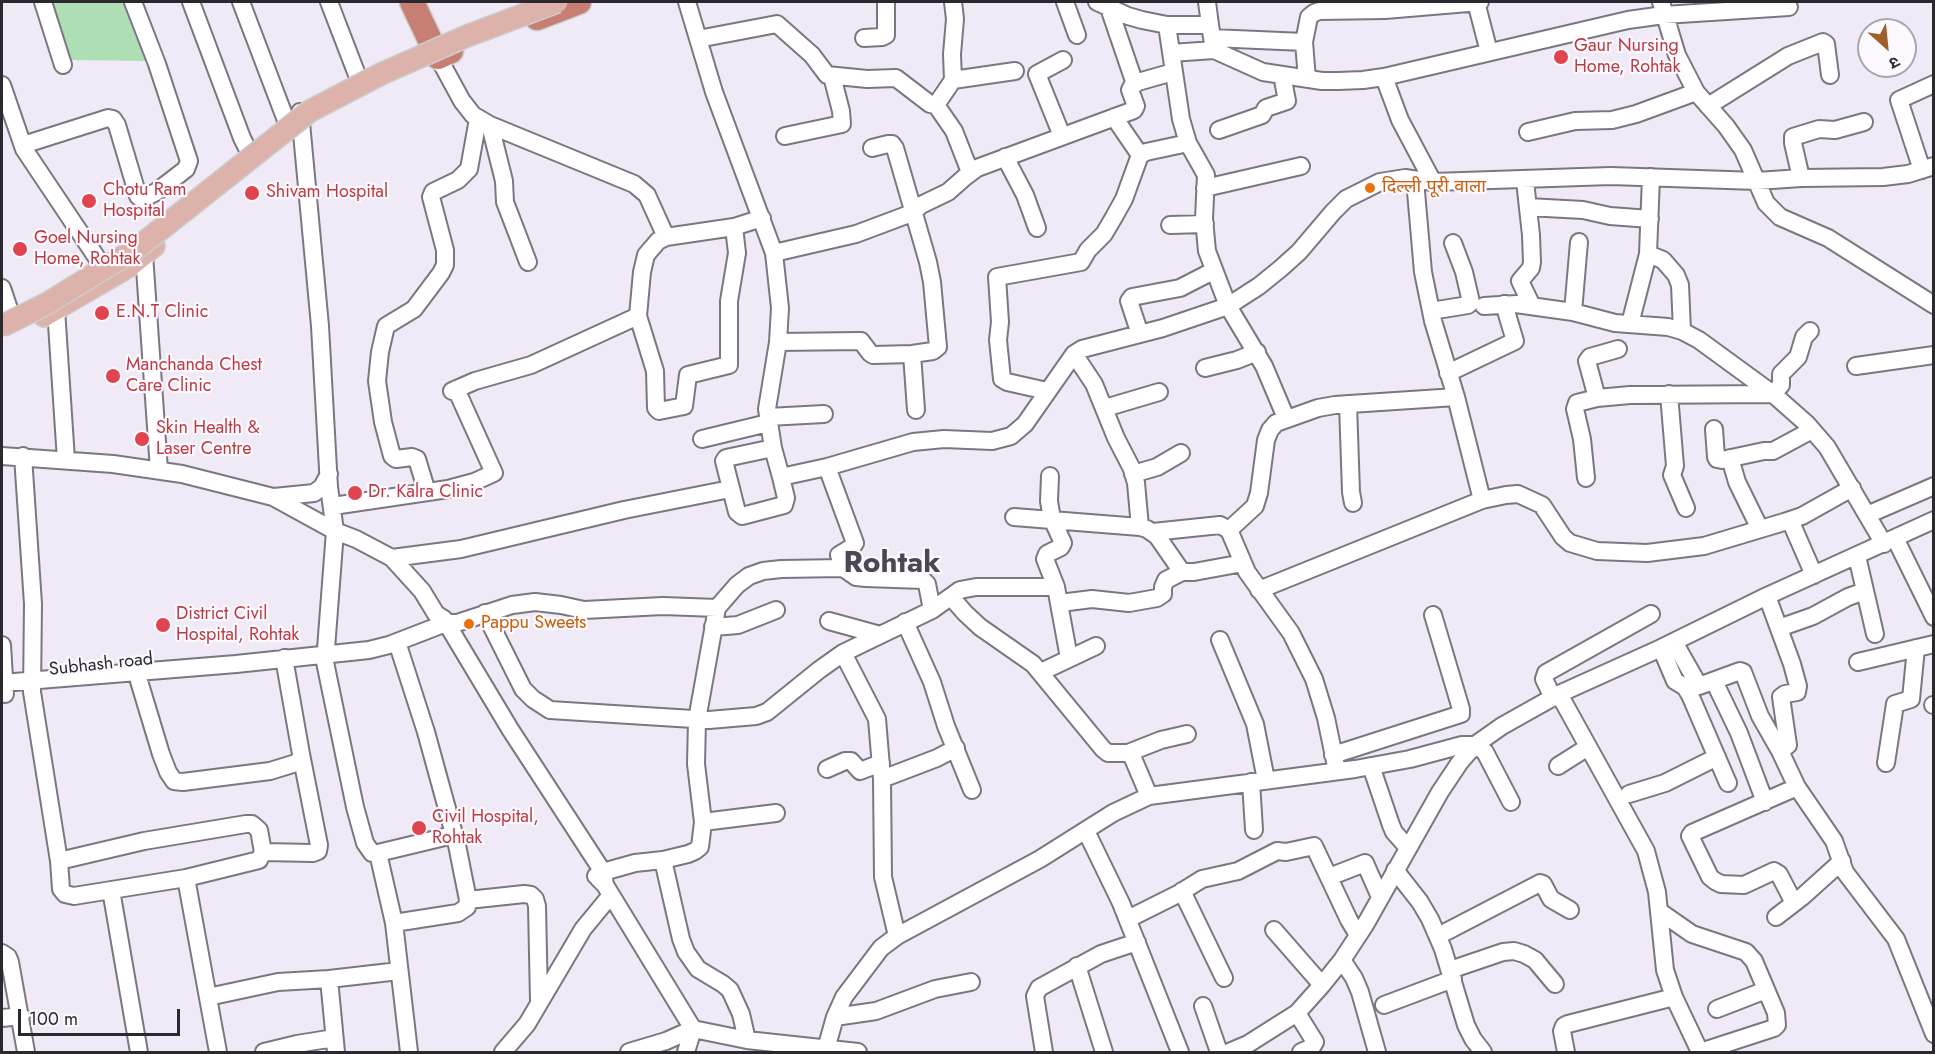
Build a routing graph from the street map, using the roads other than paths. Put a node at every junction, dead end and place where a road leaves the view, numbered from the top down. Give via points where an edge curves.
1 (43, 2) edge
2 (133, 2) edge
3 (191, 2) edge
4 (241, 2) edge
5 (329, 2) edge
6 (412, 2) edge
7 (544, 2) edge
8 (557, 2) edge
9 (579, 2) edge
10 (687, 2) edge
11 (886, 2) edge
12 (953, 2) edge
13 (1065, 2) edge
14 (1207, 2) edge
15 (1478, 2) edge
16 (1103, 5) edge
17 (1789, 7) dead end
18 (1662, 8) edge
19 (1167, 25) junction
20 (1077, 35) dead end
21 (1212, 37) junction
22 (864, 38) dead end
23 (698, 39) junction
24 (1304, 42) junction
25 (434, 51) junction
26 (1489, 52) junction
27 (1171, 53) junction
28 (1063, 60) dead end
29 (63, 65) dead end
30 (1015, 71) dead end
31 (1173, 72) junction
32 (1282, 75) junction
33 (1830, 75) dead end
34 (832, 76) junction
35 (1384, 77) junction
36 (1307, 79) junction
37 (359, 80) junction
38 (953, 80) junction
39 (1135, 84) junction
40 (1934, 84) edge
41 (2, 85) edge
42 (1696, 92) junction
43 (936, 105) junction
44 (1708, 106) junction
45 (1114, 117) junction
46 (296, 121) junction
47 (484, 122) junction
48 (1864, 122) dead end
49 (1219, 130) dead end
50 (1528, 132) dead end
51 (785, 136) dead end
52 (1062, 136) junction
53 (1188, 143) junction
54 (23, 145) junction
55 (872, 148) dead end
56 (250, 154) junction
57 (1140, 155) junction
58 (1005, 157) junction
59 (1301, 166) dead end
60 (1928, 168) edge
61 (970, 172) junction
62 (1651, 177) junction
63 (1801, 178) junction
64 (1415, 180) junction
65 (1525, 181) junction
66 (1757, 181) junction
67 (1433, 182) junction
68 (1206, 188) junction
69 (1528, 207) junction
70 (912, 213) junction
71 (762, 218) junction
72 (1650, 219) junction
73 (1205, 224) junction
74 (1170, 225) dead end
75 (734, 227) junction
76 (1037, 228) dead end
77 (666, 237) junction
78 (1579, 242) dead end
79 (1453, 243) dead end
80 (774, 253) junction
81 (144, 254) junction
82 (1648, 254) junction
83 (528, 262) dead end
84 (109, 271) junction
85 (1213, 271) junction
86 (2, 288) edge
87 (1504, 304) junction
88 (1934, 305) edge
89 (1228, 306) junction
90 (1484, 306) dead end
91 (1532, 306) junction
92 (56, 309) junction
93 (1431, 311) junction
94 (1573, 312) junction
95 (638, 316) junction
96 (1630, 324) junction
97 (4, 325) edge
98 (1682, 331) junction
99 (1810, 331) dead end
100 (1140, 334) junction
101 (778, 342) junction
102 (1618, 349) dead end
103 (1257, 352) junction
104 (912, 354) junction
105 (1074, 354) junction
106 (1934, 355) edge
107 (1856, 366) dead end
108 (1205, 368) dead end
109 (1448, 373) junction
110 (1047, 391) junction
111 (1159, 392) dead end
112 (1669, 394) junction
113 (1773, 394) junction
114 (1456, 397) junction
115 (1597, 398) junction
116 (1348, 404) junction
117 (1105, 408) junction
118 (916, 410) dead end
119 (824, 414) dead end
120 (1286, 418) junction
121 (768, 420) junction
122 (1714, 429) dead end
123 (1812, 430) junction
124 (702, 440) dead end
125 (773, 448) junction
126 (1181, 453) dead end
127 (2, 456) edge
128 (23, 456) junction
129 (1730, 459) junction
130 (66, 460) junction
131 (826, 467) junction
132 (159, 470) junction
133 (329, 474) junction
134 (1133, 474) junction
135 (1050, 476) dead end
136 (781, 477) junction
137 (1586, 478) dead end
138 (1934, 486) edge
139 (1852, 488) junction
140 (730, 489) junction
141 (427, 492) junction
142 (273, 497) junction
143 (1482, 500) junction
144 (1353, 503) dead end
145 (333, 506) junction
146 (1686, 508) dead end
147 (1867, 515) junction
148 (1014, 517) dead end
149 (1052, 519) junction
150 (1790, 520) junction
151 (1934, 520) edge
152 (1147, 529) junction
153 (1760, 529) junction
154 (1229, 530) junction
155 (335, 531) junction
156 (1889, 541) junction
157 (1857, 556) junction
158 (392, 558) junction
159 (1243, 563) junction
160 (843, 568) junction
161 (1182, 572) junction
162 (1814, 575) junction
163 (1259, 590) junction
164 (1865, 591) junction
165 (1058, 595) junction
166 (1767, 596) junction
167 (951, 597) junction
168 (717, 608) junction
169 (933, 609) junction
170 (777, 610) dead end
171 (1932, 612) edge
172 (485, 613) junction
173 (1651, 614) dead end
174 (1434, 615) dead end
175 (829, 621) dead end
176 (905, 622) junction
177 (445, 625) junction
178 (713, 627) junction
179 (1779, 628) junction
180 (1875, 634) dead end
181 (880, 635) junction
182 (1220, 640) dead end
183 (1934, 644) edge
184 (2, 645) edge
185 (1668, 645) junction
186 (1096, 646) dead end
187 (398, 647) junction
188 (1916, 648) junction
189 (843, 653) junction
190 (325, 658) junction
191 (1069, 658) junction
192 (284, 662) junction
193 (1858, 662) dead end
194 (237, 667) junction
195 (1041, 672) junction
196 (139, 681) junction
197 (1714, 681) junction
198 (32, 687) junction
199 (3, 689) edge
200 (1556, 696) junction
201 (697, 720) junction
202 (1187, 734) dead end
203 (1474, 745) junction
204 (1588, 747) junction
205 (956, 748) junction
206 (1780, 751) junction
207 (1128, 753) junction
208 (302, 754) junction
209 (1717, 757) junction
210 (1335, 763) junction
211 (1886, 763) dead end
212 (1371, 766) junction
213 (1558, 766) dead end
214 (827, 769) dead end
215 (881, 771) junction
216 (1258, 781) junction
217 (1728, 783) dead end
218 (1797, 787) junction
219 (972, 790) dead end
220 (1629, 794) dead end
221 (1149, 796) junction
222 (1510, 802) dead end
223 (1766, 802) junction
224 (776, 813) dead end
225 (702, 822) junction
226 (1254, 830) dead end
227 (1086, 831) junction
228 (453, 835) junction
229 (1408, 848) junction
230 (263, 852) junction
231 (378, 853) junction
232 (663, 860) junction
233 (59, 861) junction
234 (1842, 861) junction
235 (1395, 870) junction
236 (1329, 877) junction
237 (186, 878) junction
238 (604, 882) junction
239 (111, 890) junction
240 (1182, 891) junction
241 (1380, 897) junction
242 (468, 900) junction
243 (1794, 903) junction
244 (1570, 910) dead end
245 (1659, 911) junction
246 (1776, 917) dead end
247 (1128, 919) junction
248 (394, 923) junction
249 (1274, 930) dead end
250 (1358, 935) junction
251 (897, 936) junction
252 (1438, 936) junction
253 (1137, 942) junction
254 (2, 953) edge
255 (1342, 960) junction
256 (1077, 966) junction
257 (399, 971) junction
258 (1451, 975) junction
259 (1224, 978) dead end
260 (329, 979) junction
261 (971, 982) dead end
262 (1555, 984) dead end
263 (1322, 985) junction
264 (1766, 990) junction
265 (208, 997) junction
266 (1674, 997) junction
267 (539, 1002) junction
268 (1384, 1005) dead end
269 (1203, 1006) dead end
270 (1717, 1009) dead end
271 (1298, 1013) junction
272 (21, 1016) junction
273 (835, 1017) junction
274 (2, 1018) edge
275 (693, 1029) junction
276 (1934, 1034) edge
277 (747, 1040) junction
278 (335, 1045) edge
279 (292, 1049) edge
280 (829, 1050) edge
281 (1229, 1052) edge
282 (1700, 1052) edge
283 (26, 1053) edge
284 (139, 1053) edge
285 (218, 1053) edge
286 (264, 1053) edge
287 (409, 1053) edge
288 (503, 1053) edge
289 (629, 1053) edge
290 (686, 1053) edge
291 (858, 1053) edge
292 (1044, 1053) edge
293 (1104, 1053) edge
294 (1180, 1053) edge
295 (1301, 1053) edge
296 (1377, 1053) edge
297 (1483, 1053) edge
298 (1566, 1053) edge

1 - 29 street
2 - 54 street via 189,161 186,169 142,200 117,125 108,118
3 - 56 street
4 - 46 street
5 - 37 street
6 - 25 highway
7 - 25 highway
8 - 97 main road, bridge via 467,36 309,111 136,248 65,293
9 - 25 highway
10 - 23 street
11 - 22 street via 886,35
12 - 38 street
13 - 20 street
14 - 21 street
15 - 24 street via 1319,11 1309,18
15 - 26 street
16 - 19 street via 1128,16
16 - 39 street
17 - 18 street
18 - 26 street via 1628,20
18 - 42 street via 1677,55
19 - 21 street
19 - 27 street
21 - 24 street
21 - 27 street
21 - 32 street via 1263,72
23 - 34 street via 777,24
23 - 71 street
24 - 36 street
25 - 37 main road
25 - 46 main road
25 - 47 street via 469,111
26 - 35 street
27 - 31 street
28 - 52 street via 1037,74
30 - 38 street
31 - 39 street
31 - 53 street
32 - 36 street
32 - 49 street via 1287,101 1266,108 1262,115
33 - 44 street via 1823,42 1788,56
34 - 43 street via 896,78
34 - 51 street via 842,124
35 - 36 street via 1364,81
35 - 67 street via 1400,120
37 - 46 main road
38 - 43 street
39 - 45 street via 1130,90 1135,108
40 - 60 street via 1899,100
41 - 54 street
42 - 44 street
42 - 50 street via 1612,120 1565,122
43 - 61 street via 954,131
44 - 66 street via 1743,150
45 - 52 street
45 - 57 street
46 - 56 main road
46 - 81 main road
46 - 133 street via 320,326
47 - 77 street via 634,184 647,195
47 - 83 street
47 - 141 street via 469,169 458,180 433,192 430,200 445,250 445,265 414,309 386,326 380,352 376,381 391,452 396,459 417,459
48 - 63 street via 1794,137
52 - 58 street
53 - 57 street
53 - 68 street via 1206,175
54 - 84 street
55 - 70 street via 894,146
56 - 84 main road
57 - 110 street via 1114,217 1083,261 996,279 1002,379
58 - 61 street
58 - 76 street
59 - 68 street
60 - 63 street via 1883,177
61 - 70 street via 948,192
62 - 65 street
62 - 66 street
62 - 72 street
63 - 66 street
64 - 67 street
64 - 89 street via 1380,182 1346,199 1299,252
64 - 93 street via 1423,272
65 - 67 street
65 - 69 street
66 - 88 street via 1767,203 1780,217 1828,238
68 - 73 street
69 - 72 street
69 - 91 street via 1532,262 1520,282
70 - 80 street via 856,234
70 - 104 street via 932,282 938,344 933,351
71 - 75 street
71 - 80 street
72 - 82 street
73 - 74 street
73 - 85 street
75 - 77 street
75 - 95 street via 737,253 729,301 730,362 728,366 688,375 684,406 657,410 655,370
77 - 95 street via 646,255
78 - 94 street
79 - 93 street via 1471,302
80 - 101 street via 780,308
81 - 84 main road
81 - 132 street
82 - 96 street
82 - 98 street via 1663,260 1676,275
84 - 92 main road
84 - 97 main road
85 - 89 street
85 - 100 street via 1180,288 1132,297 1129,301
86 - 97 street
87 - 90 street
87 - 91 street
87 - 109 street via 1515,342
89 - 100 street
89 - 103 street
91 - 94 street
92 - 97 main road
92 - 130 street
93 - 109 street
94 - 96 street
95 - 141 street via 531,365 454,390 494,473 474,482
96 - 98 street
98 - 113 street
99 - 113 street via 1798,357 1781,374 1781,385
100 - 105 street
101 - 104 street via 861,341 873,355
101 - 121 street
102 - 115 street via 1590,357 1587,362
103 - 108 street
103 - 120 street
104 - 118 street
105 - 110 street
105 - 117 street
106 - 107 street
109 - 114 street
110 - 131 street via 1025,424 1004,439 913,442
111 - 117 street
112 - 113 street
112 - 115 street
112 - 146 street via 1675,466 1672,475
113 - 123 street
114 - 116 street
114 - 143 street
115 - 137 street via 1574,406
116 - 120 street
116 - 144 street
117 - 134 street
119 - 121 street
120 - 154 street via 1276,423 1266,440 1255,506
121 - 124 street
121 - 125 street
122 - 129 street via 1717,459
123 - 129 street via 1773,451
123 - 139 street
125 - 136 street
125 - 140 street via 724,459
126 - 134 street via 1157,467
127 - 128 street
128 - 130 street
128 - 198 street via 33,604
129 - 153 street
130 - 132 street
131 - 136 street
131 - 160 street via 855,543 838,555
132 - 142 street
133 - 142 street via 322,488 314,493
133 - 145 street
134 - 152 street
135 - 149 street via 1048,501
136 - 140 street via 784,505 746,516 737,512
138 - 147 street
139 - 147 street
139 - 150 street
140 - 158 street via 461,549
141 - 145 street
142 - 155 street
143 - 153 street via 1518,494 1529,498 1542,505 1570,543 1597,551 1670,551 1704,546
143 - 163 street
145 - 155 street
147 - 156 street
148 - 149 street
149 - 152 street
149 - 165 street via 1063,543 1045,556
150 - 153 street
150 - 162 street
151 - 156 street
152 - 154 street via 1220,525
152 - 161 street
154 - 159 street
155 - 158 street
155 - 190 street
156 - 157 street
156 - 171 street
157 - 162 street
157 - 164 street
158 - 177 street via 422,591
159 - 161 street
159 - 163 street
160 - 168 street via 763,571 737,585
160 - 169 street via 856,577 923,580
161 - 165 street via 1166,580 1158,598 1129,603
162 - 166 street
163 - 210 street via 1291,633 1314,679
164 - 179 street
164 - 180 street
165 - 167 street via 976,587 960,590
165 - 191 street
166 - 179 street
166 - 185 street
167 - 169 street
167 - 195 street via 980,627
168 - 172 street, Subhash road via 584,610 536,602
168 - 178 street
169 - 176 street
170 - 178 street via 738,625
172 - 177 street, Subhash road
172 - 201 street via 523,689 550,710
173 - 200 street via 1546,673 1544,676
174 - 210 street via 1461,714
175 - 181 street
176 - 181 street
176 - 205 street via 933,682
177 - 187 street, Subhash road
177 - 238 street
178 - 201 street
179 - 206 street via 1798,686 1797,692 1781,697 1788,745
181 - 189 street
182 - 216 street via 1255,724
183 - 188 street
184 - 199 street
185 - 197 street via 1698,685
185 - 200 street
185 - 209 street via 1675,681 1690,695
186 - 191 street
187 - 190 street, Subhash road
187 - 228 street via 426,732
188 - 193 street
188 - 211 street via 1911,699 1895,704
189 - 201 street via 767,712
189 - 215 street via 877,719
190 - 192 street, Subhash road
190 - 231 street via 364,843 372,853
191 - 195 street
192 - 194 street, Subhash road
192 - 208 street
194 - 196 street, Subhash road
194 - 198 street, Subhash road
195 - 207 street via 1103,749 1108,753
196 - 198 street, Subhash road
196 - 208 street via 161,754 174,781 270,771 296,763
197 - 206 street via 1743,672 1760,716
197 - 223 street
198 - 199 street, Subhash road
198 - 233 street
200 - 203 street
200 - 204 street
201 - 225 street via 696,764
202 - 207 street
203 - 212 street
203 - 222 street via 1485,752
203 - 229 street via 1440,792
204 - 213 street
204 - 245 street via 1646,852
205 - 215 street via 937,758
205 - 219 street
206 - 218 street
207 - 221 street via 1135,759
208 - 230 street via 318,851
209 - 217 street
209 - 220 street via 1665,783
210 - 212 street
210 - 216 street
212 - 229 street via 1391,825
214 - 215 street via 851,761 860,771
215 - 251 street via 883,877
216 - 221 street
216 - 226 street
218 - 223 street
218 - 234 street via 1825,826
221 - 227 street
223 - 243 street via 1690,836 1715,881 1744,885 1774,871
224 - 225 street
225 - 232 street via 700,847 695,852
227 - 247 street
227 - 251 street
228 - 231 street
228 - 242 street
229 - 235 street
230 - 233 street via 259,830 246,824 144,841
230 - 237 street via 259,860
231 - 248 street
232 - 238 street via 635,863
232 - 277 street via 686,952 698,969 730,990
233 - 239 street via 64,894
234 - 243 street
234 - 276 street via 1858,891 1896,939
235 - 241 street
235 - 252 street via 1420,902
236 - 240 street via 1317,848 1311,846 1277,851 1238,871 1202,879
236 - 241 street via 1365,863
236 - 250 street
237 - 239 street
237 - 265 street
238 - 267 street
238 - 275 street
239 - 284 street
240 - 247 street
240 - 259 street
241 - 250 street
242 - 248 street via 467,907 458,913
242 - 267 street via 524,894 535,899
243 - 246 street
244 - 252 street via 1551,899 1542,883
245 - 264 street via 1692,933 1746,952
245 - 266 street via 1665,970
247 - 253 street
248 - 257 street
249 - 263 street
250 - 255 street
251 - 273 street via 864,969
252 - 258 street
253 - 256 street
253 - 294 street
254 - 272 street via 10,962
255 - 263 street
255 - 296 street via 1360,992
256 - 292 street via 1036,992
256 - 293 street
257 - 260 street
257 - 287 street
258 - 262 street via 1514,951 1535,960
258 - 268 street
258 - 297 street via 1466,1025
260 - 265 street via 278,982
260 - 278 street
261 - 273 street via 935,989 876,1011
263 - 271 street
264 - 270 street
264 - 282 street via 1776,1013 1774,1028
265 - 285 street
266 - 282 street
266 - 298 street via 1564,1026
267 - 288 street
269 - 281 street
271 - 281 street
271 - 295 street via 1315,1042
272 - 274 street
272 - 283 street
273 - 280 street
275 - 277 street
275 - 289 street
275 - 290 street
277 - 280 street
278 - 279 street
279 - 286 street
280 - 291 street

